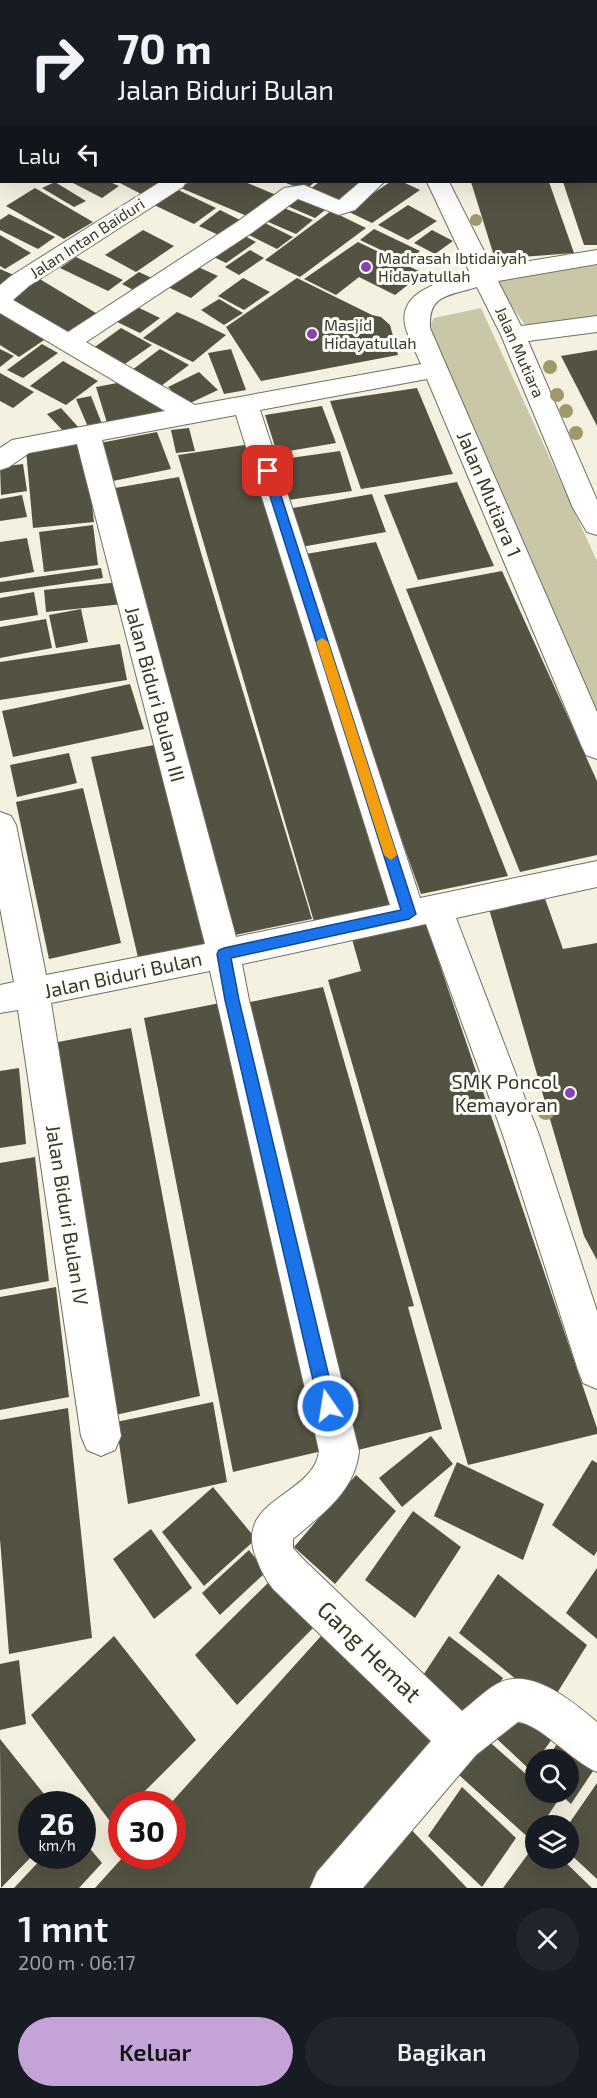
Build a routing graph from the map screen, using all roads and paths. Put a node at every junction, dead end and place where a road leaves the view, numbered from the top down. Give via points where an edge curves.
1 (173, 183) edge
2 (372, 183) edge
3 (438, 183) edge
4 (597, 257) edge
5 (484, 276) junction
6 (0, 298) edge
7 (0, 303) edge
8 (597, 324) edge
9 (513, 335) junction
10 (68, 343) junction
11 (436, 369) junction
12 (246, 405) junction
13 (192, 416) junction
14 (87, 434) junction
15 (0, 461) edge
16 (594, 513) edge
17 (597, 747) edge
18 (0, 825) edge
19 (597, 874) edge
20 (423, 910) junction
21 (224, 954) junction
22 (16, 996) edge
23 (597, 1370) edge
24 (333, 1428) joint
25 (101, 1436) dead end
26 (461, 1740) junction
27 (597, 1750) edge
28 (333, 1888) edge

1 - 6 street, Jalan Intan Baiduri via 20,281
2 - 10 street via 339,208 304,192 292,193
3 - 5 street, Jalan Mutiara
4 - 5 street
5 - 9 street, Jalan Mutiara
5 - 11 street, Jalan Mutiara 1 via 422,301 417,312 418,328
7 - 10 street
8 - 9 street
9 - 16 street, Jalan Mutiara
10 - 13 street
11 - 12 street
11 - 17 street, Jalan Mutiara 1
12 - 13 street
12 - 20 street
13 - 14 street
14 - 15 street via 21,446
14 - 21 street, Jalan Biduri Bulan III
18 - 22 street, Jalan Biduri Bulan IV
19 - 20 street, Jalan Biduri Bulan
20 - 21 street, Jalan Biduri Bulan
20 - 23 street via 521,1135
21 - 22 street, Jalan Biduri Bulan
21 - 24 street, Jalan Biduri Bulan III
22 - 25 street, Jalan Biduri Bulan IV
24 - 26 street, Gang Hemat via 340,1460 337,1469 330,1480 273,1528 273,1550 288,1574
26 - 27 street via 510,1700 518,1698 551,1714
26 - 28 street

